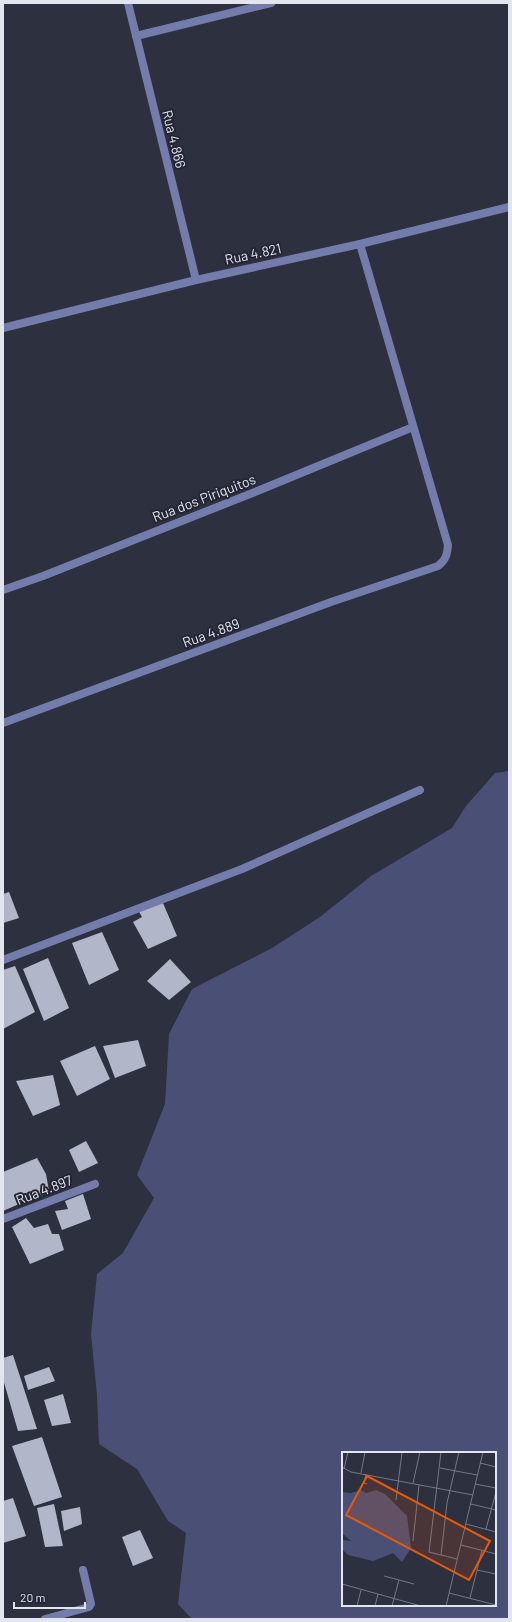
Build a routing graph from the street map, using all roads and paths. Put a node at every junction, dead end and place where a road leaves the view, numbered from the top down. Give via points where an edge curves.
1 (128, 3) edge
2 (271, 3) edge
3 (136, 36) junction
4 (509, 207) edge
5 (360, 244) junction
6 (196, 280) junction
7 (3, 328) edge
8 (413, 427) junction
9 (3, 590) edge
10 (3, 723) edge
11 (420, 790) dead end
12 (3, 960) edge
13 (94, 1184) dead end
14 (3, 1219) edge
15 (82, 1570) dead end
16 (45, 1619) edge

1 - 3 street, Rua 4.866
2 - 3 street
3 - 6 street, Rua 4.866
4 - 5 street, Rua 4.821
5 - 6 street, Rua 4.821
5 - 8 street
6 - 7 street, Rua 4.821
8 - 9 street, Rua dos Piriquitos via 255,492
8 - 10 street, Rua 4.889 via 448,545 444,562 428,570 331,602
11 - 12 street via 242,868
13 - 14 street, Rua 4.897
15 - 16 street via 91,1604 89,1607

